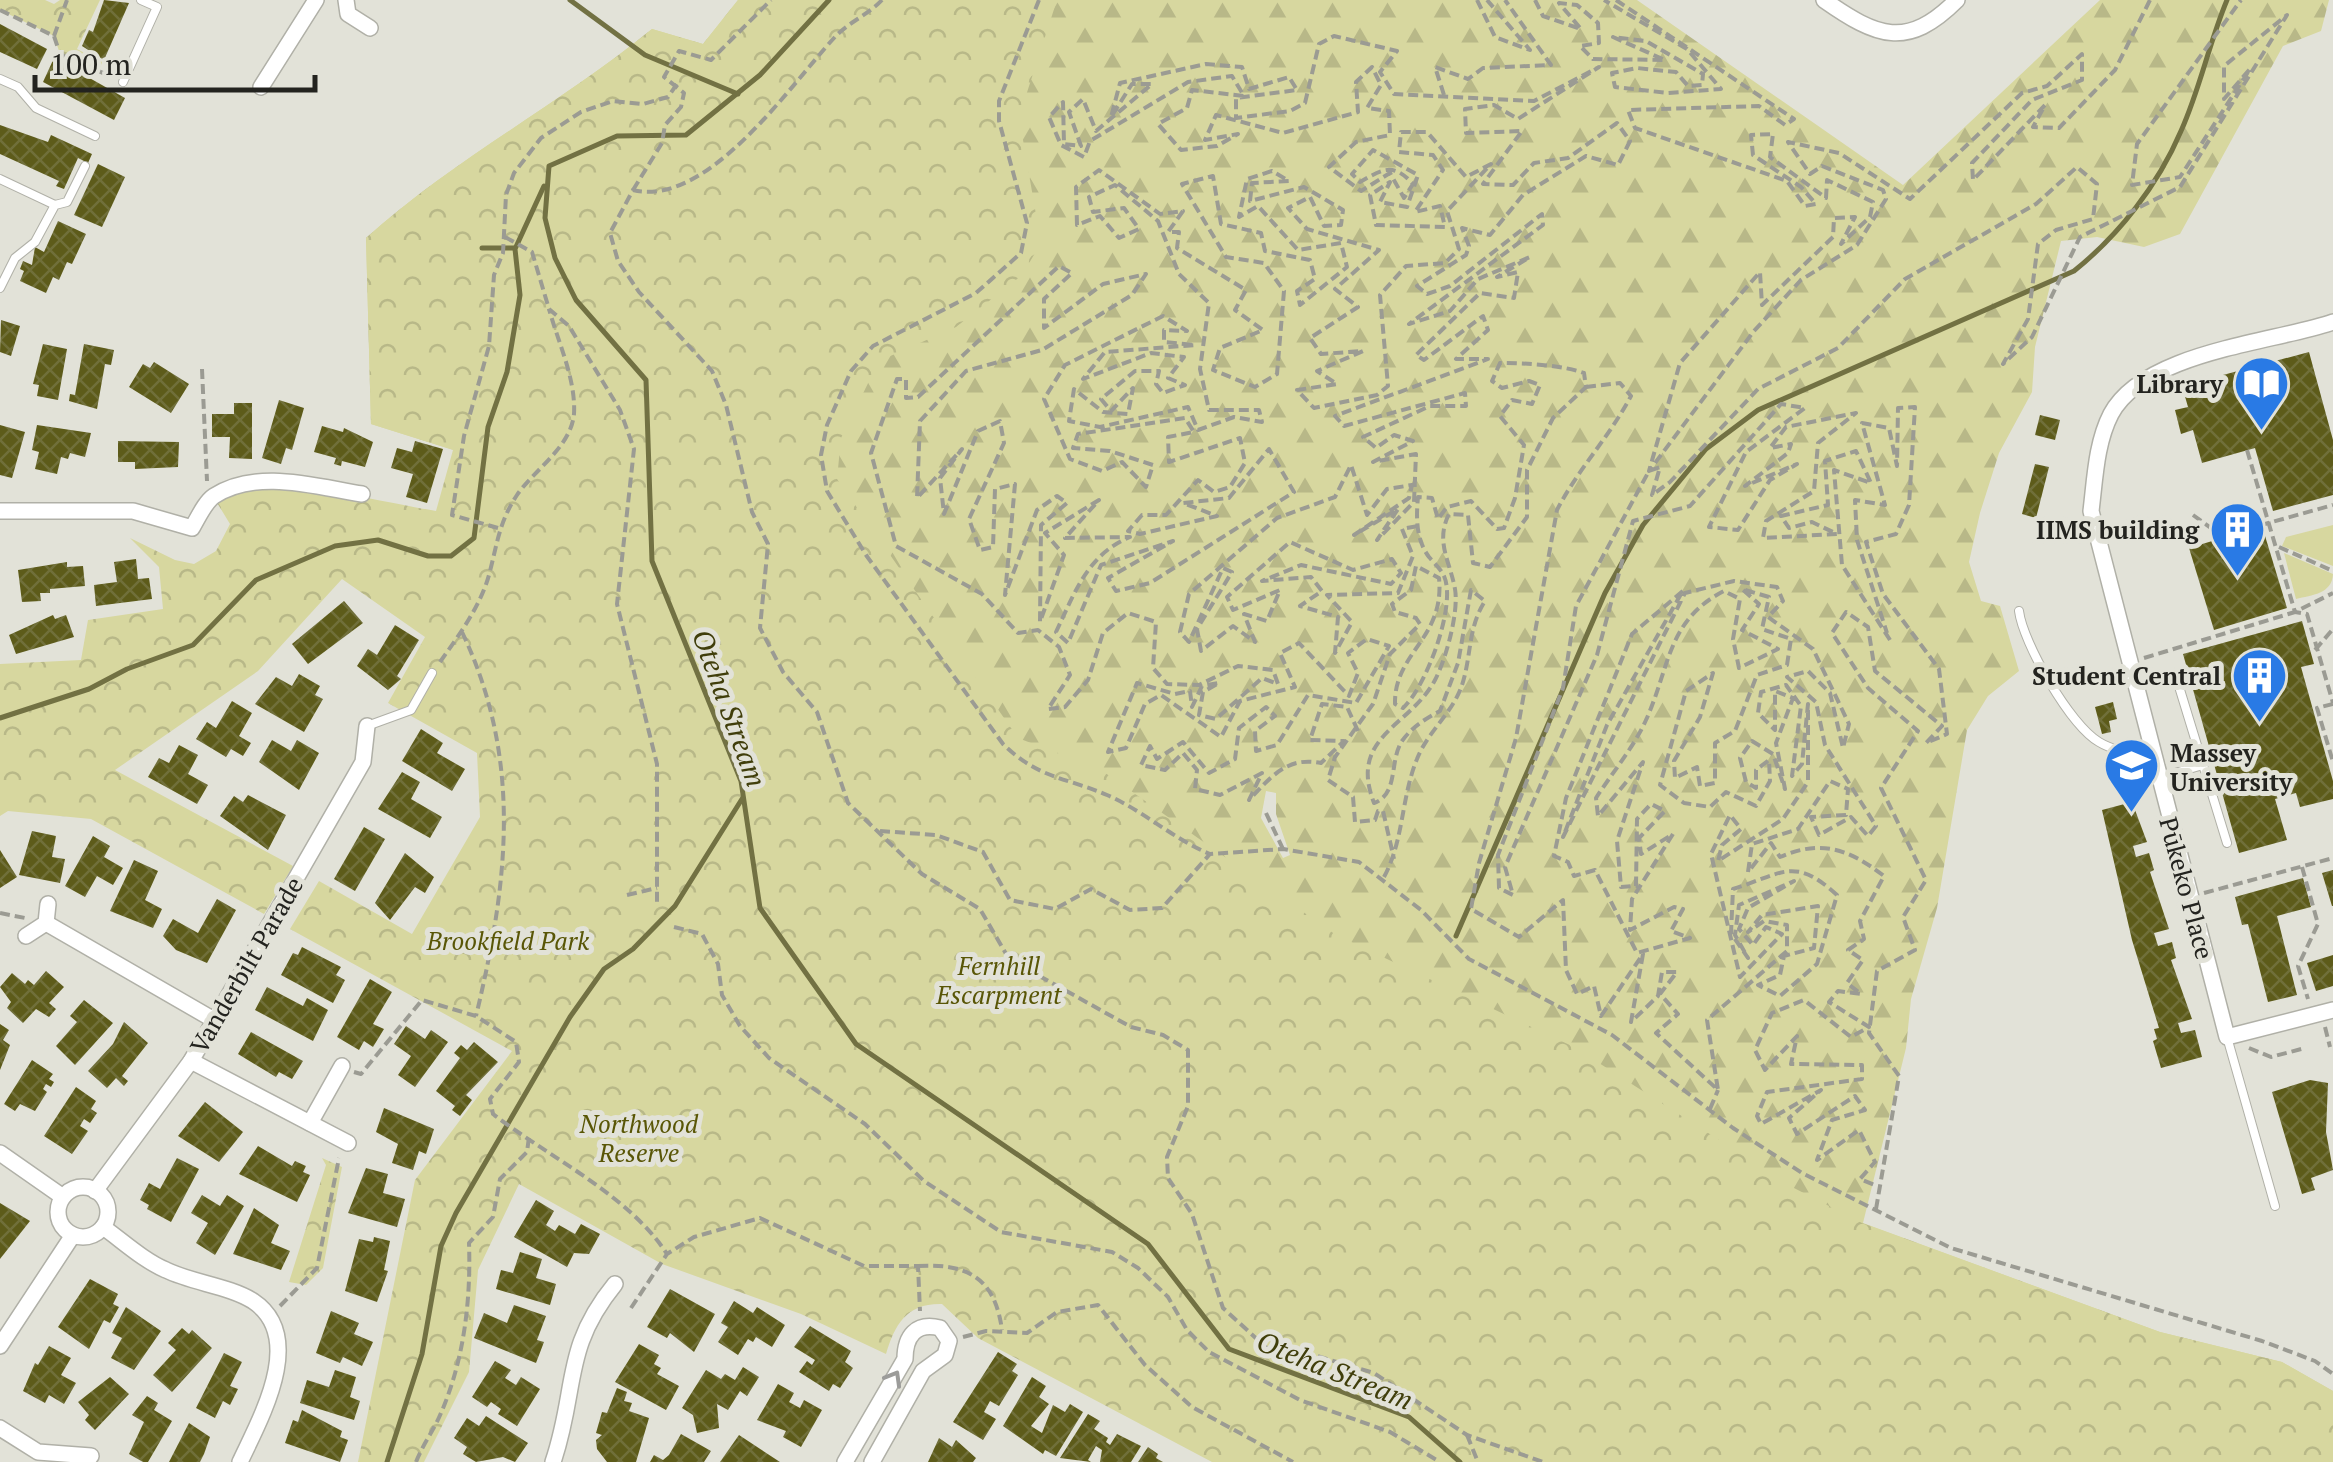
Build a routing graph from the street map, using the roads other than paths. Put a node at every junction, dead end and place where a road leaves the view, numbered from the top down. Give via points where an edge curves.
1 (141, 0) edge
2 (316, 0) edge
3 (346, 0) edge
4 (1824, 0) edge
5 (1957, 0) edge
6 (370, 28) dead end
7 (0, 79) edge
8 (123, 82) road end
9 (261, 86) dead end
10 (95, 136) dead end
11 (84, 166) dead end
12 (0, 179) edge
13 (54, 205) junction
14 (0, 288) edge
15 (2333, 322) edge
16 (362, 494) dead end
17 (0, 511) edge
18 (2019, 611) dead end
19 (432, 673) road end
20 (2177, 680) dead end
21 (367, 726) joint
22 (2151, 758) junction
23 (2203, 765) junction
24 (2157, 778) junction
25 (2227, 844) dead end
26 (48, 904) dead end
27 (46, 922) junction
28 (26, 936) dead end
29 (2333, 1010) edge
30 (214, 1020) junction
31 (2227, 1037) junction
32 (190, 1061) junction
33 (341, 1068) road end
34 (310, 1123) junction
35 (342, 1139) road end
36 (0, 1153) edge
37 (96, 1191) junction
38 (62, 1197) junction
39 (2275, 1206) dead end
40 (103, 1226) junction
41 (73, 1235) junction
42 (615, 1284) dead end
43 (0, 1346) edge
44 (0, 1428) edge
45 (91, 1456) dead end
46 (65, 1459) edge
47 (240, 1462) edge
48 (553, 1462) edge
49 (845, 1462) edge
50 (872, 1462) edge

1 - 8 lane via 157,7
2 - 9 street
3 - 6 street via 348,14
4 - 5 street via 1886,35 1919,31
7 - 10 lane via 18,87 36,108
11 - 13 lane via 67,202
12 - 13 lane
13 - 14 lane
15 - 22 street, Pūkeko Place via 2166,368 2122,397 2101,438 2091,511
16 - 17 street via 273,481 245,484 212,496 192,528 133,510
18 - 22 lane via 2032,651 2086,732 2099,743
19 - 21 lane via 411,710
20 - 23 lane
21 - 30 street, Vanderbilt Parade via 363,762
22 - 24 street, Pūkeko Place
23 - 24 lane
23 - 25 lane
24 - 31 street, Pūkeko Place
26 - 27 street
27 - 28 street
27 - 30 street
29 - 31 street
30 - 32 street, Vanderbilt Parade
31 - 39 lane, Pūkeko Place
32 - 34 street
32 - 37 street, Vanderbilt Parade
33 - 34 street
34 - 35 street
36 - 38 street
37 - 38 street via 74,1188
37 - 40 street via 106,1203
38 - 41 street via 58,1219
40 - 41 street via 86,1237
40 - 47 street via 161,1268 251,1300 269,1316 279,1338 278,1362
41 - 43 street
42 - 48 street via 578,1340 566,1424
44 - 46 street via 38,1452
45 - 46 street
49 -> 50 street via 905,1360 907,1341 921,1326 940,1328 949,1341 945,1355 923,1371

